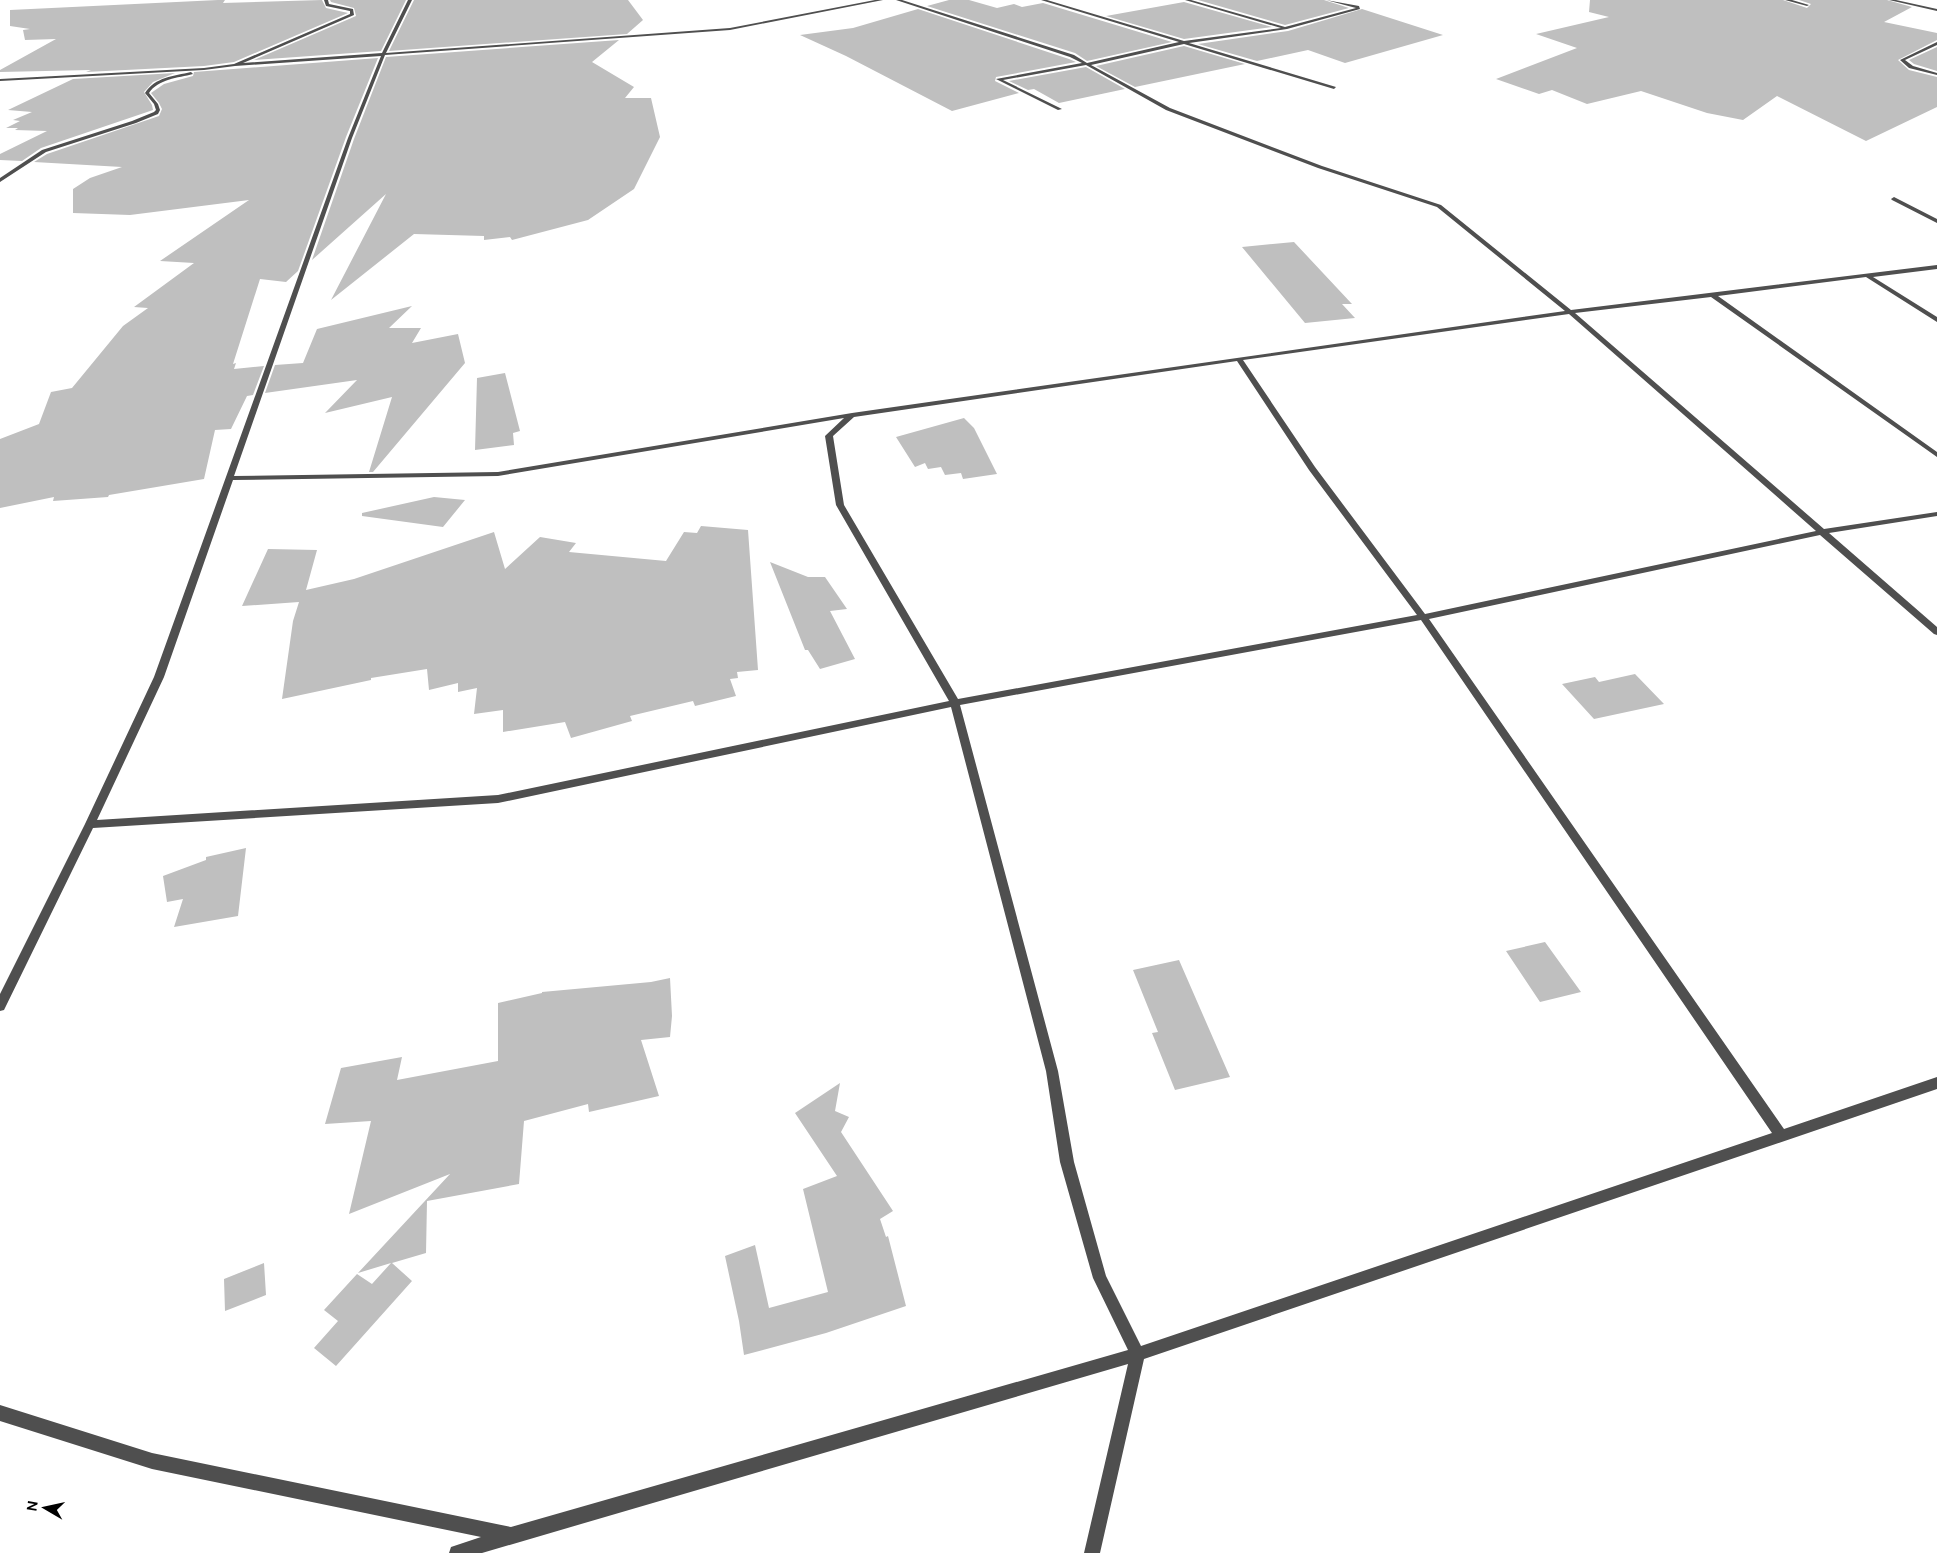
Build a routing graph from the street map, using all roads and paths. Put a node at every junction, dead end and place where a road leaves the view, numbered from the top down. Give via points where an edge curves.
1 (326, 0) edge
2 (410, 0) edge
3 (881, 0) edge
4 (898, 0) edge
5 (1043, 0) edge
6 (1188, 0) edge
7 (1328, 0) edge
8 (1788, 0) edge
9 (1891, 0) edge
10 (1807, 5) dead end
11 (1937, 10) edge
12 (1286, 28) junction
13 (1187, 42) junction
14 (1937, 43) edge
15 (384, 53) junction
16 (1087, 64) junction
17 (235, 65) junction
18 (204, 69) junction
19 (1937, 74) edge
20 (0, 80) edge
21 (1334, 88) dead end
22 (1060, 109) dead end
23 (0, 180) edge
24 (1894, 199) dead end
25 (1937, 221) edge
26 (1937, 268) edge
27 (1869, 277) junction
28 (1714, 296) junction
29 (1570, 312) junction
30 (1937, 320) edge
31 (1240, 359) junction
32 (852, 415) junction
33 (1937, 455) edge
34 (230, 478) junction
35 (1937, 514) edge
36 (1822, 532) junction
37 (1423, 617) junction
38 (1937, 632) edge
39 (955, 703) junction
40 (90, 824) junction
41 (0, 1006) edge
42 (1937, 1083) edge
43 (1781, 1135) junction
44 (1138, 1354) junction
45 (0, 1413) edge
46 (512, 1535) junction
47 (457, 1553) edge
48 (1092, 1553) edge

1 - 17 street via 327,6 352,10 352,15
2 - 15 street
3 - 15 street via 730,29
4 - 16 street via 1072,56
5 - 13 street
6 - 12 street
7 - 12 street via 1359,8
8 - 10 street
9 - 11 street
12 - 13 street
13 - 16 street
13 - 21 street
14 - 19 street via 1902,60 1911,67
15 - 17 street
15 - 34 street via 350,138
16 - 22 street via 998,79
16 - 29 street via 1168,109 1320,167 1439,206
17 - 18 street
18 - 20 street
18 - 23 street via 149,88 146,93 156,104 156,114 44,151
24 - 25 street
26 - 27 street
27 - 28 street
27 - 30 street
28 - 29 street
28 - 33 street
29 - 31 street
29 - 36 street
31 - 32 street
31 - 37 street via 1312,468
32 - 34 street via 498,474
32 - 39 street via 829,436 840,505
34 - 40 street via 160,677
35 - 36 street
36 - 37 street
36 - 38 street
37 - 39 street
37 - 43 street
39 - 40 street via 498,799
39 - 44 street via 1052,1070 1067,1162 1100,1278
40 - 41 street
42 - 43 street
43 - 44 street
44 - 46 street
44 - 48 street
45 - 46 street via 152,1461
46 - 47 street

